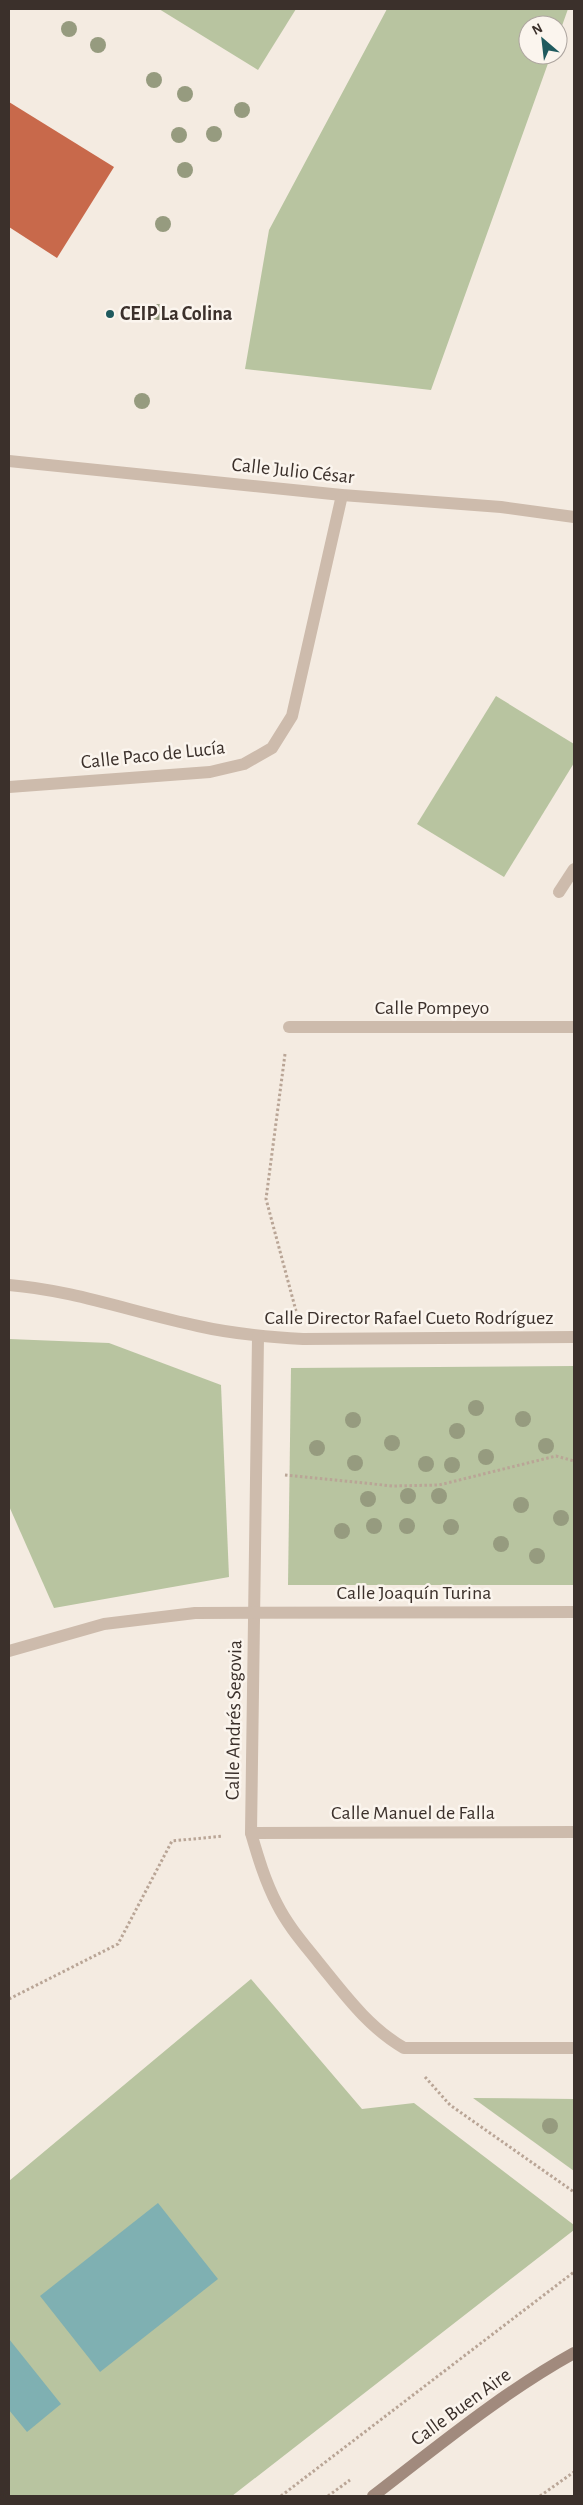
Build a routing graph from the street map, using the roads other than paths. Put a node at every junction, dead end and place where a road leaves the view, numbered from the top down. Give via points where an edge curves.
1 (9, 461) edge
2 (342, 495) junction
3 (574, 517) edge
4 (9, 787) edge
5 (574, 869) edge
6 (559, 892) dead end
7 (289, 1027) road end
8 (574, 1028) edge
9 (9, 1285) edge
10 (258, 1337) junction
11 (574, 1337) edge
12 (254, 1611) junction
13 (574, 1612) edge
14 (9, 1652) edge
15 (251, 1832) junction
16 (574, 1832) edge
17 (574, 2048) edge
18 (574, 2353) edge
19 (373, 2496) edge

1 - 2 street, Calle Julio César
2 - 3 street, Calle Julio César via 501,507
2 - 4 street, Calle Paco de Lucía via 292,716 272,748 244,764 210,772
5 - 6 street
7 - 8 street, Calle Pompeyo
9 - 10 street, Calle Director Rafael Cueto Rodríguez via 56,1291 198,1326
10 - 11 street, Calle Director Rafael Cueto Rodríguez
10 - 12 street, Calle Andrés Segovia
12 - 13 street, Calle Joaquín Turina
12 - 14 street, Calle Joaquín Turina via 194,1613 104,1624
12 - 15 street, Calle Andrés Segovia
15 - 16 street, Calle Manuel de Falla
15 - 17 street, Calle Andrés Segovia via 264,1876 293,1931 359,2013 383,2036 404,2048
18 - 19 main road, Calle Buen Aire via 494,2404

